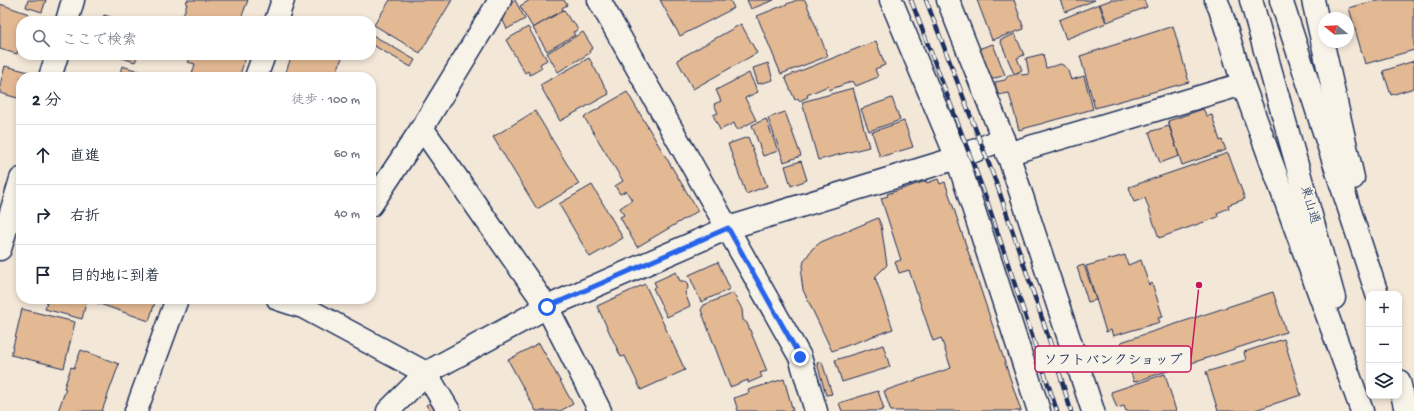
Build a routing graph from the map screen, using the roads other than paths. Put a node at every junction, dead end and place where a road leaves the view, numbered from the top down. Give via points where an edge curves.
1 (73, 0) edge
2 (284, 0) edge
3 (500, 0) edge
4 (599, 0) edge
5 (891, 0) edge
6 (948, 0) edge
7 (1216, 0) edge
8 (1281, 0) edge
9 (1313, 0) edge
10 (1252, 2) edge
11 (68, 16) edge
12 (278, 16) edge
13 (55, 60) edge
14 (262, 60) edge
15 (52, 72) edge
16 (258, 72) edge
17 (1243, 84) junction
18 (422, 128) junction
19 (1005, 146) junction
20 (957, 158) junction
21 (16, 196) edge
22 (376, 197) edge
23 (11, 213) edge
24 (728, 228) junction
25 (0, 249) edge
26 (1377, 291) edge
27 (1377, 291) edge
28 (176, 304) edge
29 (308, 304) edge
30 (547, 307) junction
31 (426, 373) junction
32 (1402, 394) edge
33 (136, 411) edge
34 (388, 411) edge
35 (449, 411) edge
36 (600, 411) edge
37 (816, 411) edge
38 (1039, 411) edge
39 (1093, 411) edge
40 (1362, 411) edge
41 (1406, 411) edge

1 - 11 street
2 - 12 street
3 - 18 street
4 - 24 street
5 - 20 street
6 - 19 street
7 - 17 street
8 - 26 street
9 - 27 street
10 - 40 street, 東山通 via 1327,272
13 - 15 street
14 - 16 street
17 - 19 street
17 - 40 street
18 - 22 street
18 - 30 street
19 - 20 street
19 - 39 street
20 - 24 street
20 - 38 street
21 - 23 street
23 - 25 street
24 - 30 street
24 - 37 street via 800,357
28 - 33 street
29 - 31 street
30 - 31 street
30 - 36 street
31 - 34 street
31 - 35 street
32 - 41 street

